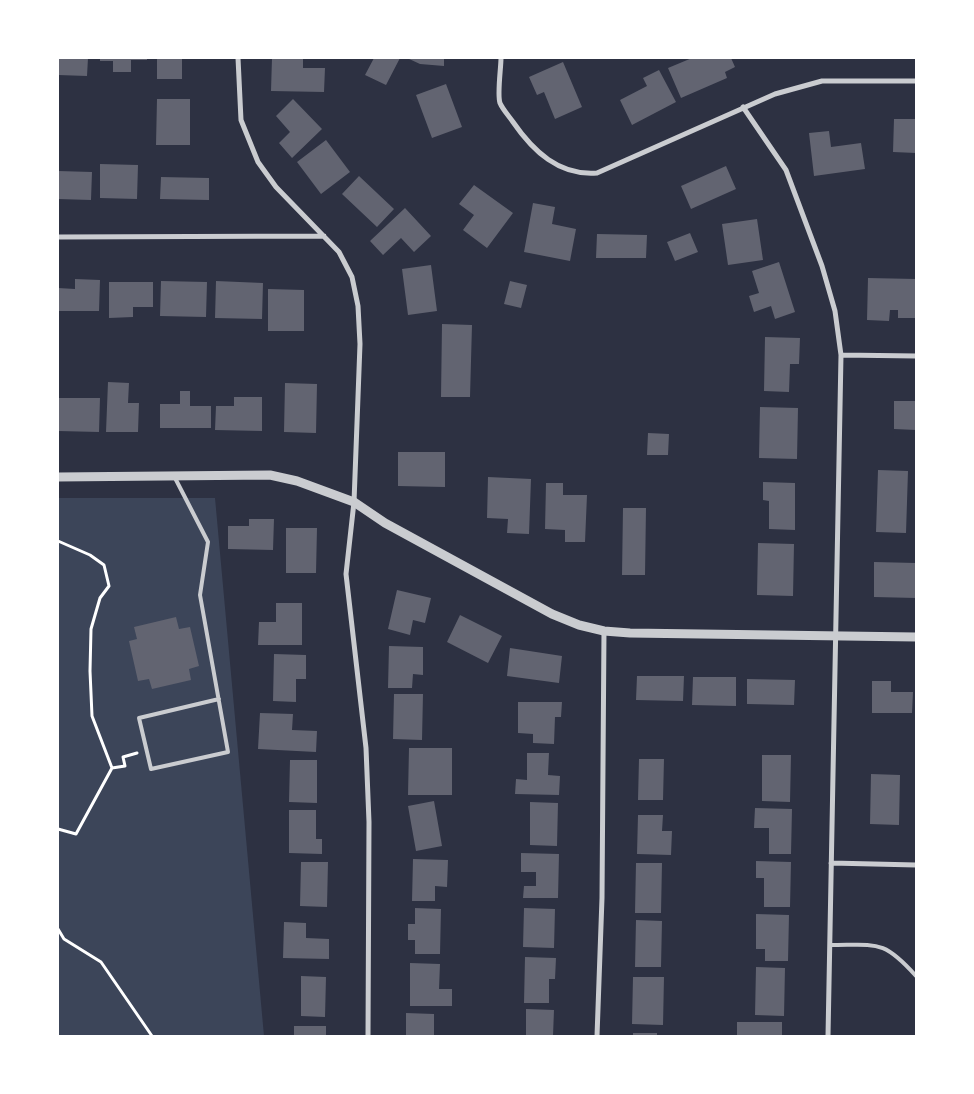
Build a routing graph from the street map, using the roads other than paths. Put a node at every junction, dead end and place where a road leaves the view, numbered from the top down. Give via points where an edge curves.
1 (238, 58) edge
2 (501, 58) edge
3 (916, 81) edge
4 (743, 107) junction
5 (324, 236) junction
6 (58, 237) edge
7 (841, 355) junction
8 (916, 356) edge
9 (173, 474) junction
10 (58, 477) edge
11 (354, 502) junction
12 (604, 631) junction
13 (834, 635) junction
14 (916, 638) edge
15 (219, 700) junction
16 (830, 863) junction
17 (916, 865) edge
18 (830, 945) junction
19 (916, 976) edge
20 (368, 1036) edge
21 (597, 1036) edge
22 (828, 1036) edge

1 - 5 street via 242,120 258,162 276,187
2 - 4 street via 500,102 529,145 551,161 584,174 597,173
3 - 4 street via 822,81 774,94
4 - 7 street via 786,170 822,266 835,311
5 - 6 street
5 - 11 street via 339,252 352,277 358,306 360,344
7 - 8 street
7 - 13 street
9 - 10 street
9 - 11 street via 270,475 297,480
9 - 15 lane via 208,542 200,595
11 - 12 street via 552,614
11 - 20 street via 346,574 366,748
12 - 13 street
12 - 21 street via 602,898
13 - 14 street
13 - 16 street
15 - 15 lane via 228,752 151,769 139,718
16 - 17 street
16 - 18 street
18 - 19 lane via 879,945 898,956
18 - 22 street

